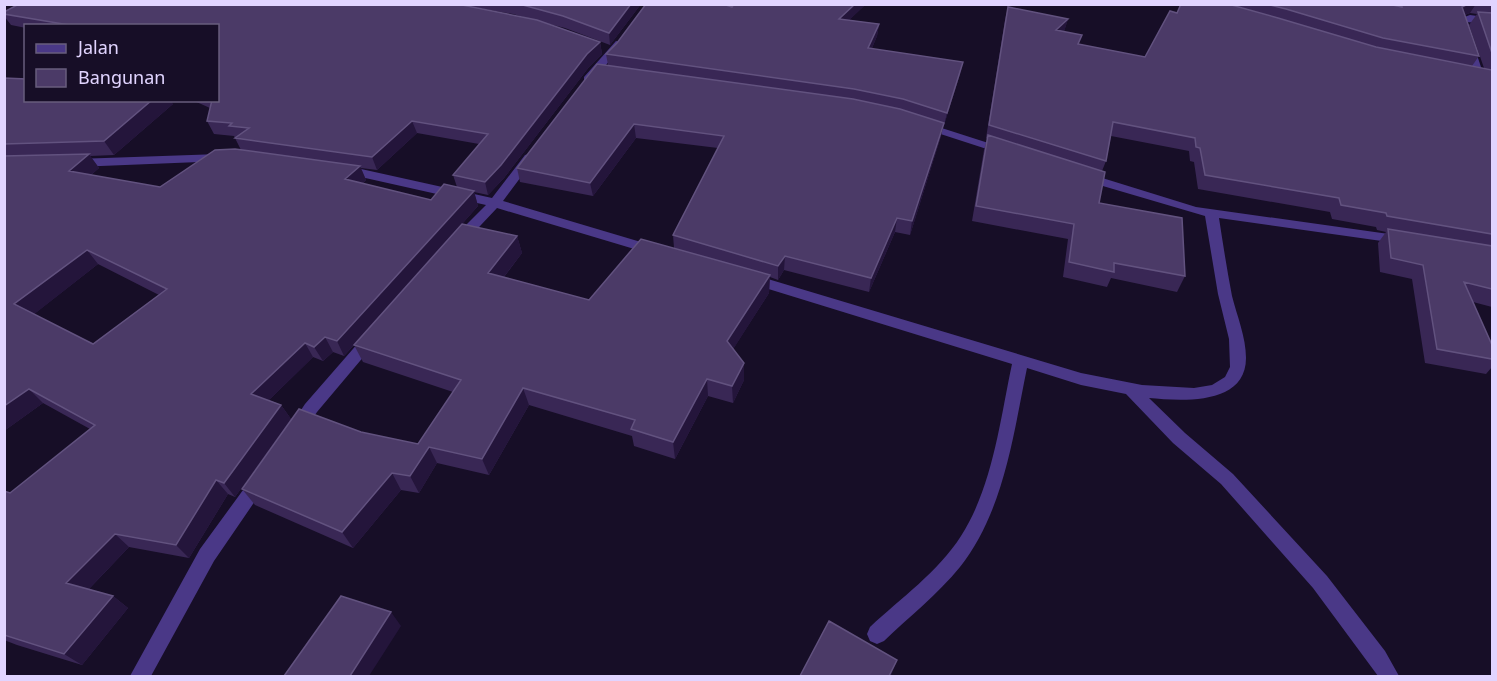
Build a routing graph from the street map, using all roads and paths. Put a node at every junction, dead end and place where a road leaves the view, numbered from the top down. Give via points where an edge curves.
1 (1492, 21) edge
2 (628, 33) edge
3 (1468, 74) edge
4 (1479, 76) junction
5 (1492, 79) edge
6 (578, 93) edge
7 (912, 121) edge
8 (537, 147) edge
9 (1013, 154) edge
10 (231, 158) edge
11 (57, 164) edge
12 (324, 167) edge
13 (1076, 174) edge
14 (495, 202) junction
15 (1211, 213) junction
16 (1413, 242) edge
17 (447, 253) edge
18 (666, 254) edge
19 (735, 274) edge
20 (380, 328) edge
21 (1021, 360) junction
22 (1132, 391) junction
23 (285, 445) edge
24 (272, 463) edge
25 (877, 634) dead end
26 (140, 676) edge
27 (1389, 676) edge

1 - 4 street via 1461,20
2 - 6 street via 608,49 601,70
3 - 4 street
4 - 5 street
7 - 9 street
8 - 14 street
10 - 11 street
12 - 14 street
13 - 15 street
14 - 17 street
14 - 18 street
15 - 16 street
15 - 22 street via 1235,336 1238,367 1234,378 1217,389 1203,392
19 - 21 street
20 - 23 street via 311,408
21 - 22 street
21 - 25 street via 989,497 970,537 953,561
22 - 27 street via 1227,479 1320,582
24 - 26 street via 207,555

